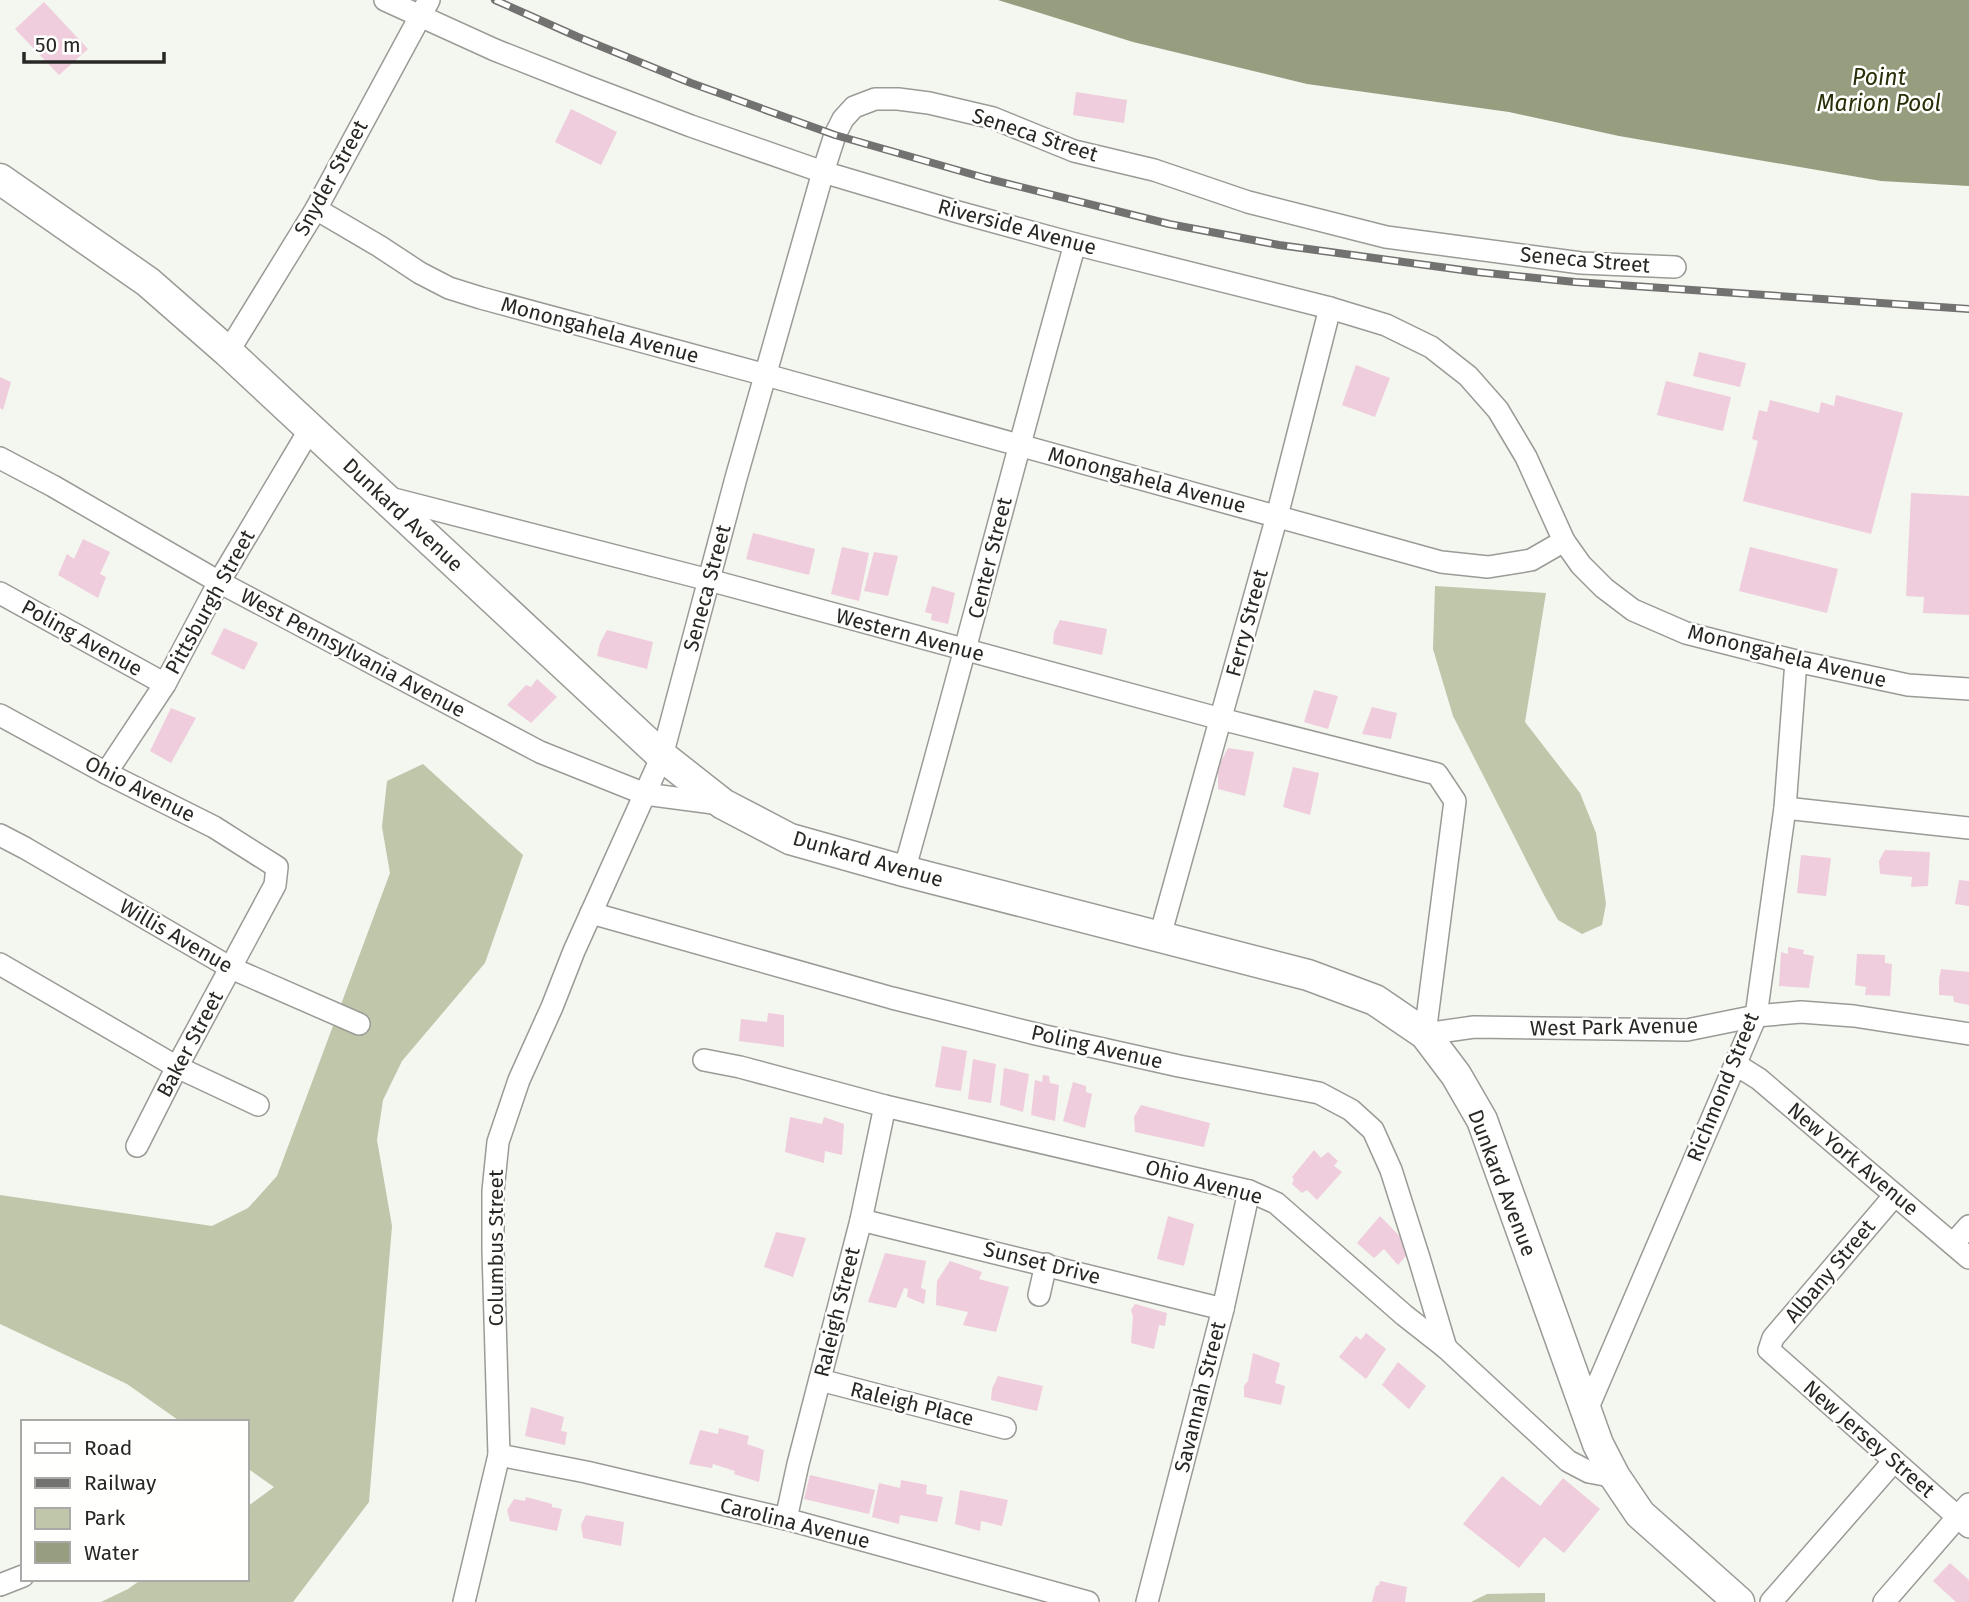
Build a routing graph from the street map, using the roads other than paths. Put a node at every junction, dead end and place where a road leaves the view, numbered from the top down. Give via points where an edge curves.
1 (385, 0) edge
2 (424, 7) edge
3 (822, 172) junction
4 (0, 179) edge
5 (316, 209) junction
6 (1075, 244) junction
7 (1675, 267) dead end
8 (1329, 308) junction
9 (228, 352) junction
10 (766, 375) junction
11 (310, 429) junction
12 (1019, 445) junction
13 (0, 458) edge
14 (383, 496) junction
15 (1277, 516) junction
16 (1564, 541) junction
17 (709, 580) junction
18 (219, 582) junction
19 (0, 593) edge
20 (966, 650) junction
21 (1796, 661) junction
22 (165, 684) junction
23 (1969, 689) edge
24 (0, 715) edge
25 (1221, 719) junction
26 (662, 757) junction
27 (106, 773) junction
28 (645, 794) junction
29 (723, 804) junction
30 (1784, 808) junction
31 (1969, 828) edge
32 (0, 835) edge
33 (277, 867) joint
34 (904, 871) junction
35 (591, 913) junction
36 (1160, 936) junction
37 (0, 964) edge
38 (231, 968) junction
39 (1756, 1016) junction
40 (359, 1024) dead end
41 (1425, 1034) junction
42 (1969, 1034) edge
43 (704, 1060) dead end
44 (1735, 1064) junction
45 (177, 1067) junction
46 (258, 1105) dead end
47 (885, 1105) junction
48 (137, 1146) dead end
49 (1250, 1191) junction
50 (1895, 1195) junction
51 (861, 1220) junction
52 (1969, 1226) edge
53 (1961, 1251) edge
54 (1046, 1264) junction
55 (1039, 1295) dead end
56 (1223, 1308) junction
57 (1446, 1348) junction
58 (1769, 1350) joint
59 (820, 1380) junction
60 (1586, 1412) junction
61 (1005, 1427) dead end
62 (499, 1455) junction
63 (1894, 1461) junction
64 (1615, 1477) junction
65 (1965, 1516) edge
66 (786, 1518) junction
67 (21, 1577) edge
68 (0, 1585) edge
69 (464, 1602) edge
70 (1088, 1602) edge
71 (1147, 1602) edge
72 (1739, 1602) edge
73 (1771, 1602) edge
74 (1884, 1602) edge

1 - 2 street, Riverside Avenue
2 - 3 street, Riverside Avenue via 495,50
2 - 5 street, Snyder Street
3 - 6 street, Riverside Avenue
3 - 7 street, Seneca Street via 835,135 854,107 875,99 898,99 993,118 1074,150 1386,237 1581,263
3 - 10 street, Seneca Street
4 - 9 main road, Dunkard Avenue via 148,282
5 - 9 street, Snyder Street
5 - 10 street, Monongahela Avenue via 449,288
6 - 8 street, Riverside Avenue
6 - 12 street, Center Street
8 - 15 street, Ferry Street
8 - 16 street, Riverside Avenue via 1409,336 1468,376 1498,410 1526,457
9 - 11 main road, Dunkard Avenue
10 - 12 street, Monongahela Avenue
10 - 17 street, Seneca Street
11 - 14 main road, Dunkard Avenue
11 - 18 street, Pittsburgh Street
12 - 15 street, Monongahela Avenue
12 - 20 street, Center Street
13 - 18 street, West Pennsylvania Avenue
14 - 17 street, Western Avenue
14 - 26 main road, Dunkard Avenue
15 - 16 street, Monongahela Avenue via 1441,562 1488,567 1531,561
15 - 25 street, Ferry Street
16 - 21 street, Monongahela Avenue via 1596,580 1633,610 1686,634
17 - 20 street, Western Avenue
17 - 26 street, Seneca Street
18 - 22 street, Pittsburgh Street
18 - 28 street, West Pennsylvania Avenue via 540,752
19 - 22 street, Poling Avenue
20 - 25 street, Western Avenue
20 - 34 street, Center Street
21 - 23 street, Monongahela Avenue via 1908,685
21 - 30 street, Richmond Street
22 - 27 street, Pittsburgh Street
24 - 27 street, Ohio Avenue
25 - 36 street, Ferry Street
25 - 41 street, Western Avenue via 1437,774 1455,801
26 - 28 street, Columbus Street
26 - 29 main road, Dunkard Avenue
27 - 33 street, Ohio Avenue via 214,827
28 - 29 street, West Pennsylvania Avenue
28 - 35 street, Columbus Street
29 - 34 main road, Dunkard Avenue via 790,839
30 - 31 street
30 - 39 street, Richmond Street
32 - 38 street, Willis Avenue
33 - 38 street, Baker Street via 275,885
34 - 36 main road, Dunkard Avenue
35 - 57 street, Poling Avenue via 1036,1034 1318,1093 1351,1110 1373,1130 1391,1170
35 - 62 street, Columbus Street via 519,1080 498,1142 493,1250
36 - 41 main road, Dunkard Avenue via 1308,975 1375,1000
37 - 45 street
38 - 40 street, Willis Avenue
38 - 45 street, Baker Street
39 - 41 street, West Park Avenue via 1687,1030 1474,1027
39 - 42 street, West Park Avenue via 1801,1012 1854,1016
39 - 44 street, Richmond Street
41 - 60 main road, Dunkard Avenue via 1482,1120
43 - 47 street, Ohio Avenue
44 - 50 street, New York Avenue via 1759,1079
44 - 60 street, Richmond Street
45 - 46 street
45 - 48 street, Baker Street
47 - 49 street, Ohio Avenue
47 - 51 street, Raleigh Street
49 - 56 street, Savannah Street
49 - 57 street, Ohio Avenue via 1276,1203
50 - 53 street, New York Avenue
50 - 58 street, Albany Street via 1773,1338
51 - 54 street, Sunset Drive
51 - 59 street, Raleigh Street
52 - 53 street
54 - 55 street
54 - 56 street, Sunset Drive
56 - 71 street, Savannah Street
57 - 64 street, Ohio Avenue via 1568,1461 1589,1472
58 - 63 street, New Jersey Street
59 - 61 street, Raleigh Place
59 - 66 street, Raleigh Street
60 - 64 main road, Dunkard Avenue
62 - 66 street, Carolina Avenue
62 - 69 street, Columbus Street
63 - 65 street, New Jersey Street
63 - 73 street
64 - 72 main road, Dunkard Avenue via 1640,1514
65 - 74 street
66 - 70 street, Carolina Avenue
67 - 68 street

